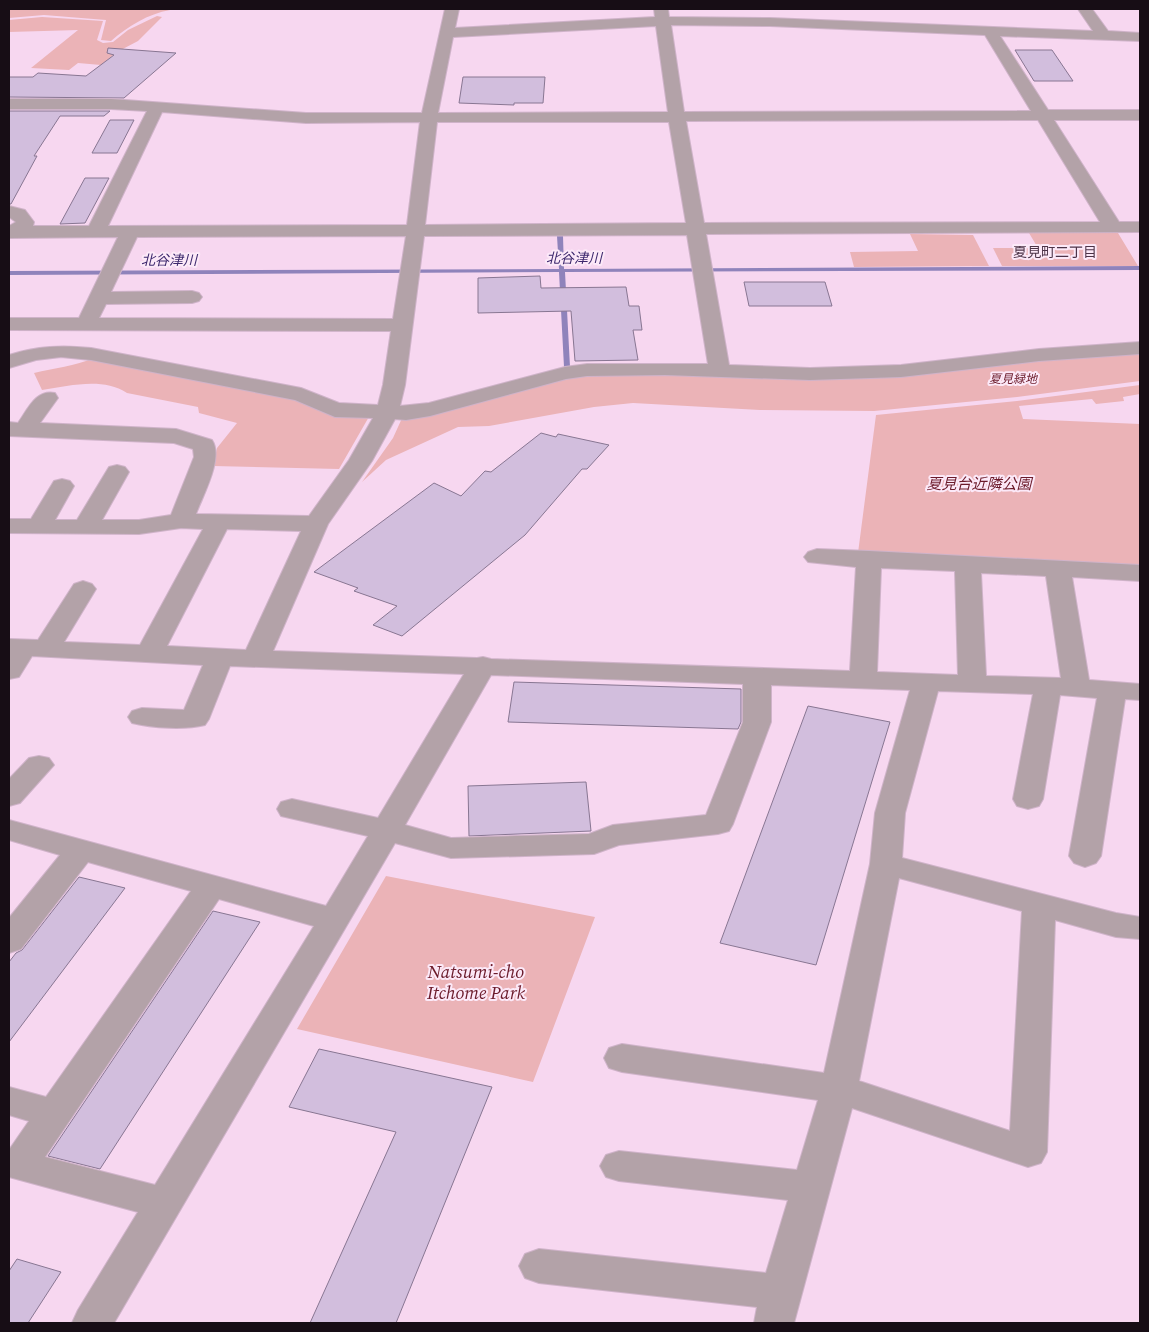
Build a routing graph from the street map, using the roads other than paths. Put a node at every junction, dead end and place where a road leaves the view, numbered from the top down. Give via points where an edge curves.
1 (452, 9) edge
2 (1085, 9) edge
3 (662, 15) edge
4 (990, 32) junction
5 (446, 33) junction
6 (1104, 36) junction
7 (1140, 37) edge
8 (9, 104) edge
9 (157, 107) junction
10 (1140, 115) edge
11 (1042, 116) junction
12 (429, 118) junction
13 (677, 118) junction
14 (9, 211) edge
15 (1114, 227) junction
16 (1140, 227) edge
17 (696, 229) junction
18 (416, 230) junction
19 (10, 231) edge
20 (96, 231) junction
21 (130, 231) junction
22 (192, 297) dead end
23 (99, 298) junction
24 (9, 324) edge
25 (86, 325) junction
26 (402, 325) junction
27 (1140, 348) edge
28 (9, 362) edge
29 (720, 372) junction
30 (47, 398) dead end
31 (387, 413) junction
32 (16, 430) edge
33 (117, 472) dead end
34 (62, 486) dead end
35 (181, 521) junction
36 (219, 522) junction
37 (316, 524) junction
38 (9, 526) edge
39 (39, 527) junction
40 (85, 528) junction
41 (817, 557) dead end
42 (869, 559) junction
43 (968, 564) junction
44 (1058, 569) junction
45 (1140, 573) edge
46 (83, 589) dead end
47 (27, 648) edge
48 (149, 654) junction
49 (220, 658) junction
50 (256, 659) junction
51 (483, 666) junction
52 (9, 671) edge
53 (757, 676) junction
54 (863, 680) junction
55 (926, 683) junction
56 (972, 684) junction
57 (1048, 686) junction
58 (1076, 688) junction
59 (1112, 691) junction
60 (1140, 692) edge
61 (142, 717) dead end
62 (39, 765) dead end
63 (9, 796) edge
64 (1028, 799) dead end
65 (292, 809) dead end
66 (9, 830) edge
67 (387, 830) junction
68 (80, 850) junction
69 (1085, 856) dead end
70 (886, 864) junction
71 (211, 886) junction
72 (1039, 905) junction
73 (334, 920) junction
74 (1140, 928) edge
75 (9, 941) edge
76 (622, 1058) dead end
77 (839, 1089) junction
78 (9, 1101) edge
79 (54, 1113) junction
80 (619, 1166) dead end
81 (811, 1187) junction
82 (164, 1203) junction
83 (539, 1266) dead end
84 (778, 1308) edge
85 (92, 1323) edge

1 - 5 street
2 - 6 street
3 - 4 street via 770,22 873,22
3 - 5 street
3 - 13 street
4 - 6 street
4 - 11 street
5 - 12 street
6 - 7 street
8 - 9 street
9 - 12 street via 306,118
9 - 20 street
10 - 11 street
11 - 13 street
11 - 15 street
12 - 13 street
12 - 18 street
13 - 17 street
14 - 19 street via 19,214 25,222 23,227
15 - 16 street
15 - 17 street
17 - 18 street
17 - 29 street
18 - 21 street
18 - 26 street
19 - 20 street
20 - 21 street
21 - 23 street
22 - 23 street
23 - 25 street
24 - 25 street
25 - 26 street
26 - 31 street
27 - 29 street via 1039,355 901,371
28 - 31 street via 33,354 61,351 92,354 301,395 335,410
29 - 31 street via 587,370 430,409
30 - 32 street
31 - 37 street via 360,461
32 - 35 street via 176,436 204,445 206,457
33 - 40 street
34 - 39 street
35 - 36 street
35 - 40 street via 139,527
36 - 37 street
36 - 48 street
37 - 50 street
38 - 39 street
39 - 40 street
41 - 42 street
42 - 43 street
42 - 54 street
43 - 44 street
43 - 56 street
44 - 45 street
44 - 58 street
46 - 47 street
47 - 48 street
47 - 52 street
48 - 49 street
49 - 50 street
49 - 61 street via 195,719
50 - 51 street
51 - 53 street
51 - 67 street
53 - 54 street
53 - 67 street via 758,722 718,824 613,835 594,844 450,848
54 - 55 street
55 - 56 street
55 - 70 street via 890,813
56 - 57 street
57 - 58 street
57 - 64 street
58 - 59 street
59 - 60 street
59 - 69 street
62 - 63 street
65 - 67 street
66 - 68 street
67 - 73 street
68 - 71 street
68 - 75 street
70 - 72 street
70 - 77 street
71 - 73 street
71 - 79 street
72 - 74 street via 1116,926
72 - 77 street via 1028,1152
73 - 82 street
76 - 77 street
77 - 81 street
78 - 79 street
79 - 82 street via 19,1165
80 - 81 street
81 - 84 street
82 - 85 street
83 - 84 street

